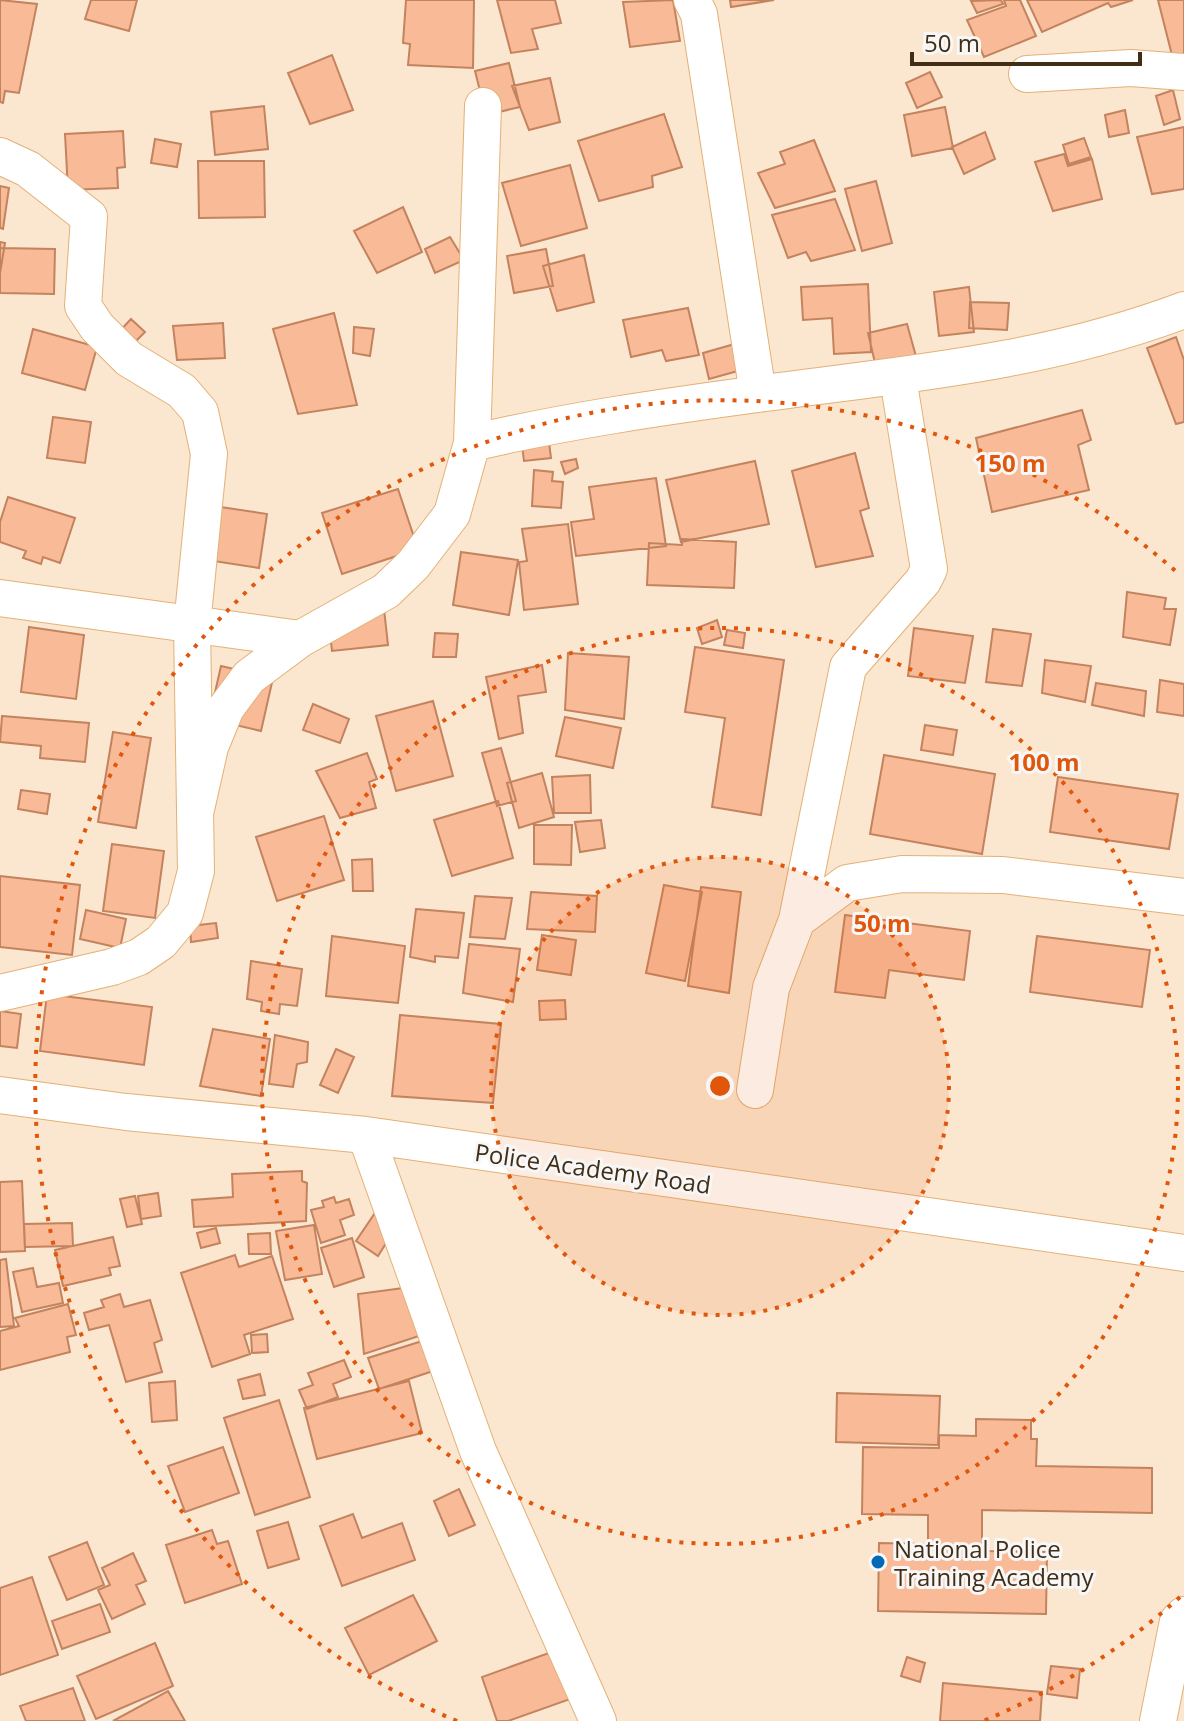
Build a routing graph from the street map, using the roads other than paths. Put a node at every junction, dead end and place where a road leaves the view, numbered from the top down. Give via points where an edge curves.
1 (692, 0) edge
2 (1184, 72) edge
3 (1027, 74) dead end
4 (483, 106) dead end
5 (0, 156) edge
6 (1184, 310) edge
7 (898, 378) junction
8 (758, 394) junction
9 (472, 443) junction
10 (0, 598) edge
11 (192, 625) junction
12 (300, 639) junction
13 (196, 809) junction
14 (1184, 897) edge
15 (797, 920) junction
16 (0, 993) edge
17 (755, 1090) dead end
18 (0, 1095) edge
19 (366, 1135) junction
20 (1184, 1253) edge
21 (1184, 1615) edge
22 (598, 1721) edge
23 (1158, 1721) edge

1 - 8 street via 699,14
2 - 3 street via 1131,68
4 - 9 street
5 - 11 street via 28,169 89,217 83,306 129,359 182,391 200,412 209,454
6 - 7 street via 1065,348
7 - 8 street
7 - 15 street via 929,569 848,667
8 - 9 street via 535,428
9 - 12 street via 452,514 413,565 386,591
10 - 11 street
11 - 12 street
11 - 13 street
12 - 13 street via 249,677 226,708 210,747
13 - 16 street via 196,871 185,913 161,942 112,967
14 - 15 street via 1003,875 902,874 847,883
15 - 17 street via 771,988
18 - 19 street, Police Academy Road
19 - 20 street, Police Academy Road
19 - 22 street via 478,1451
21 - 23 street via 1178,1621

